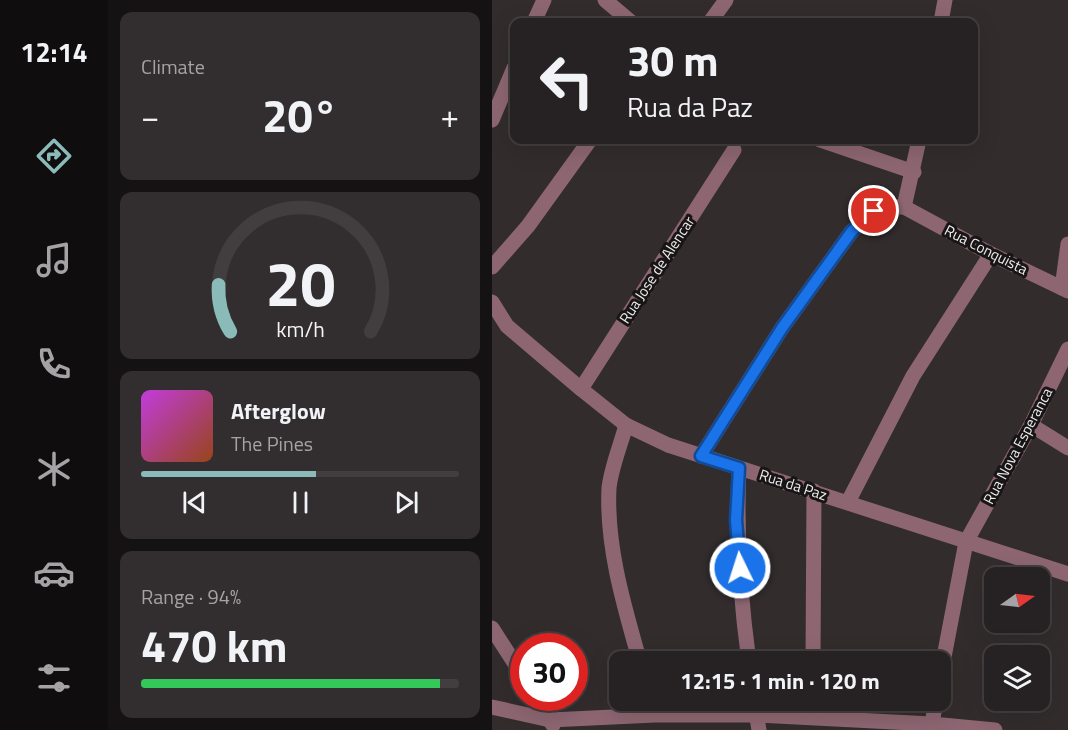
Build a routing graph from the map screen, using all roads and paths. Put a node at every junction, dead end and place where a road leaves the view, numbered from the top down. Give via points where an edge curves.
1 (544, 0) edge
2 (605, 0) edge
3 (726, 0) edge
4 (945, 0) edge
5 (536, 18) edge
6 (626, 18) edge
7 (713, 18) edge
8 (942, 18) edge
9 (510, 77) edge
10 (492, 120) edge
11 (587, 144) edge
12 (832, 144) edge
13 (919, 144) edge
14 (734, 150) dead end
15 (914, 172) junction
16 (904, 207) junction
17 (1068, 244) edge
18 (991, 254) junction
19 (492, 267) edge
20 (1065, 290) edge
21 (492, 302) edge
22 (1068, 349) edge
23 (581, 389) junction
24 (626, 424) junction
25 (1031, 425) junction
26 (1068, 448) edge
27 (701, 456) junction
28 (739, 468) junction
29 (814, 491) junction
30 (848, 502) junction
31 (966, 542) junction
32 (1068, 574) edge
33 (492, 628) edge
34 (637, 651) edge
35 (748, 651) edge
36 (813, 651) edge
37 (945, 651) edge
38 (510, 656) edge
39 (492, 707) edge
40 (544, 711) edge
41 (635, 711) edge
42 (756, 711) edge
43 (774, 711) edge
44 (812, 711) edge
45 (934, 711) edge
46 (812, 717) junction
47 (932, 724) junction
48 (553, 725) edge
49 (759, 730) edge
50 (995, 730) edge

1 - 5 street
2 - 6 street
3 - 7 street
4 - 8 street
9 - 10 street
11 - 19 street via 528,226
12 - 15 street
13 - 15 street
14 - 23 street, Rua Jose de Alencar
15 - 16 street
16 - 18 street, Rua Conquista
16 - 27 street via 874,211 852,231 782,328
17 - 20 street
18 - 20 street, Rua Conquista
18 - 30 street via 913,376
21 - 23 street, Rua da Paz via 507,326
22 - 25 street, Rua Nova Esperanca
23 - 24 street, Rua da Paz
24 - 27 street, Rua da Paz
24 - 34 street via 609,486 610,531
25 - 26 street
25 - 31 street, Rua Nova Esperanca
27 - 28 street, Rua da Paz
28 - 29 street, Rua da Paz
28 - 35 street via 736,520
29 - 30 street, Rua da Paz
29 - 36 street
30 - 31 street, Rua da Paz
31 - 32 street, Rua da Paz
31 - 37 street, Rua Nova Esperanca
33 - 38 street
39 - 48 street
40 - 48 street
41 - 48 street
42 - 49 street
43 - 46 street
44 - 46 street
45 - 47 street
46 - 47 street
47 - 50 street

